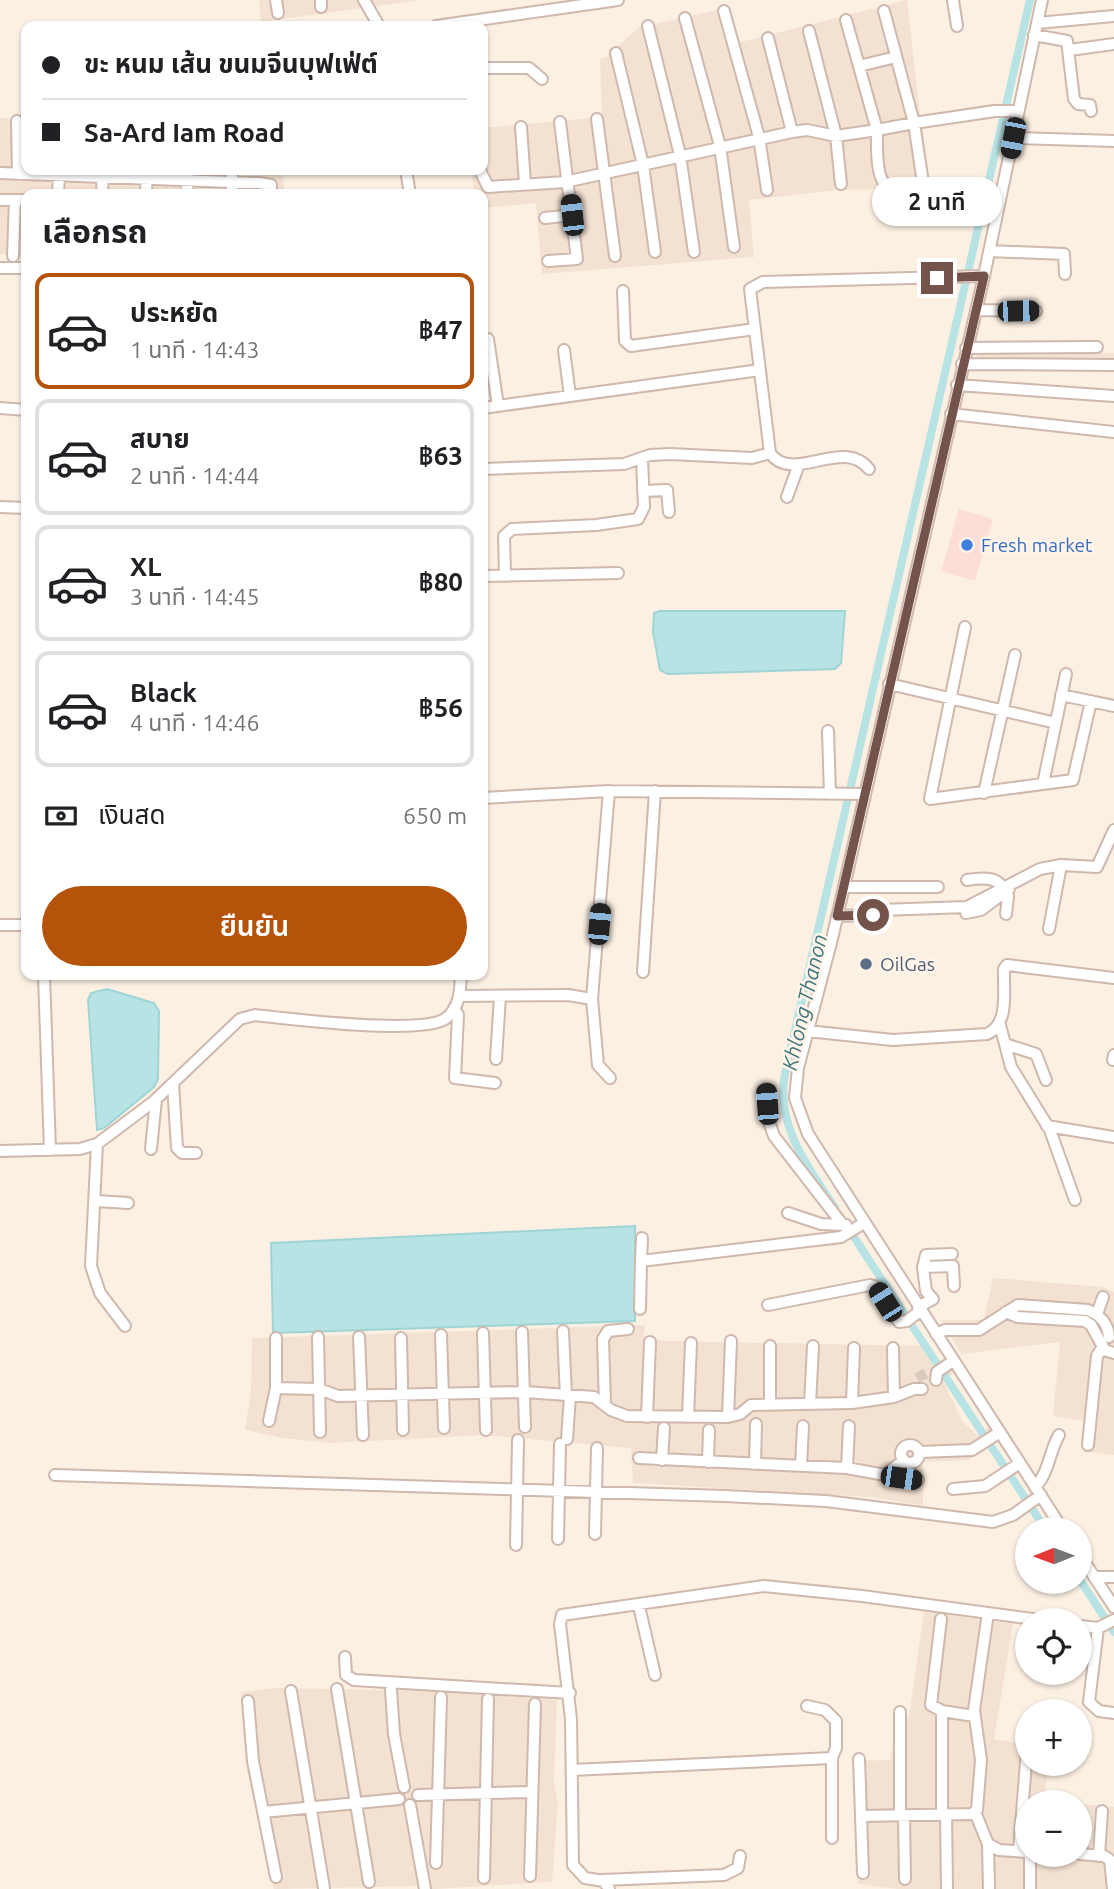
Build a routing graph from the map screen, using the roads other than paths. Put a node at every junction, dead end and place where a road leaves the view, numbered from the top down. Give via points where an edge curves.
1 (276, 0) edge
2 (364, 0) edge
3 (618, 0) edge
4 (953, 0) edge
5 (1042, 0) edge
6 (724, 10) dead end
7 (884, 11) dead end
8 (278, 13) dead end
9 (1114, 16) edge
10 (685, 18) dead end
11 (846, 20) dead end
12 (376, 21) edge
13 (471, 21) edge
14 (1037, 23) junction
15 (648, 26) dead end
16 (957, 26) dead end
17 (809, 32) dead end
18 (1034, 36) junction
19 (768, 38) dead end
20 (1114, 44) edge
21 (1070, 50) junction
22 (616, 53) dead end
23 (896, 57) junction
24 (859, 66) junction
25 (488, 68) edge
26 (542, 79) dead end
27 (1015, 111) junction
28 (1091, 111) dead end
29 (597, 119) dead end
30 (17, 121) dead end
31 (560, 122) dead end
32 (914, 122) junction
33 (521, 127) dead end
34 (877, 130) junction
35 (792, 132) junction
36 (759, 136) junction
37 (836, 136) junction
38 (1013, 138) junction
39 (1114, 141) edge
40 (720, 146) junction
41 (680, 155) junction
42 (643, 164) junction
43 (0, 173) edge
44 (604, 173) junction
45 (18, 174) junction
46 (21, 174) edge
47 (146, 175) edge
48 (482, 175) edge
49 (188, 176) edge
50 (568, 181) junction
51 (525, 184) junction
52 (841, 184) dead end
53 (231, 188) edge
54 (271, 189) edge
55 (766, 190) dead end
56 (0, 200) edge
57 (21, 200) edge
58 (572, 215) junction
59 (545, 218) dead end
60 (734, 247) dead end
61 (989, 251) junction
62 (655, 252) dead end
63 (694, 252) dead end
64 (13, 256) dead end
65 (615, 256) dead end
66 (548, 261) dead end
67 (0, 268) edge
68 (21, 268) edge
69 (1065, 274) dead end
70 (980, 276) junction
71 (623, 291) dead end
72 (976, 310) junction
73 (1037, 311) dead end
74 (755, 329) junction
75 (488, 339) dead end
76 (1097, 347) dead end
77 (564, 350) dead end
78 (964, 357) junction
79 (1114, 359) edge
80 (1114, 365) edge
81 (760, 370) junction
82 (957, 385) junction
83 (570, 396) junction
84 (1114, 396) edge
85 (498, 406) junction
86 (488, 407) edge
87 (0, 408) edge
88 (21, 410) edge
89 (951, 414) junction
90 (1114, 432) edge
91 (770, 453) junction
92 (642, 459) junction
93 (799, 464) junction
94 (488, 469) edge
95 (869, 469) dead end
96 (643, 491) junction
97 (787, 497) dead end
98 (0, 507) edge
99 (21, 508) edge
100 (669, 512) dead end
101 (618, 573) dead end
102 (488, 576) edge
103 (505, 576) junction
104 (965, 626) dead end
105 (1016, 655) dead end
106 (1066, 674) dead end
107 (889, 684) junction
108 (1061, 695) junction
109 (949, 698) junction
110 (1091, 701) junction
111 (1114, 706) edge
112 (1002, 711) junction
113 (1056, 723) junction
114 (828, 731) dead end
115 (1043, 784) junction
116 (610, 791) junction
117 (655, 791) junction
118 (984, 793) junction
119 (834, 794) junction
120 (861, 794) junction
121 (488, 798) edge
122 (1114, 830) edge
123 (1062, 864) junction
124 (967, 880) dead end
125 (844, 887) junction
126 (938, 887) dead end
127 (1005, 889) junction
128 (838, 914) junction
129 (1006, 914) dead end
130 (1, 925) edge
131 (21, 925) edge
132 (1049, 929) dead end
133 (643, 972) dead end
134 (1114, 978) edge
135 (44, 980) edge
136 (461, 980) edge
137 (460, 996) junction
138 (500, 996) junction
139 (592, 999) junction
140 (454, 1008) junction
141 (1000, 1025) junction
142 (807, 1031) junction
143 (1005, 1044) junction
144 (496, 1059) dead end
145 (610, 1078) dead end
146 (1046, 1080) dead end
147 (173, 1083) junction
148 (495, 1083) dead end
149 (766, 1089) dead end
150 (156, 1099) junction
151 (1047, 1126) junction
152 (1114, 1137) edge
153 (97, 1144) junction
154 (151, 1149) dead end
155 (50, 1150) junction
156 (0, 1151) edge
157 (196, 1153) dead end
158 (1075, 1200) dead end
159 (96, 1201) junction
160 (128, 1203) dead end
161 (788, 1213) dead end
162 (854, 1224) junction
163 (642, 1238) dead end
164 (951, 1254) dead end
165 (641, 1261) junction
166 (923, 1267) junction
167 (954, 1286) dead end
168 (1103, 1297) dead end
169 (768, 1305) dead end
170 (640, 1309) dead end
171 (918, 1310) junction
172 (1006, 1312) junction
173 (1097, 1314) junction
174 (125, 1326) dead end
175 (628, 1329) dead end
176 (564, 1331) dead end
177 (522, 1332) dead end
178 (483, 1333) dead end
179 (936, 1334) junction
180 (441, 1335) dead end
181 (359, 1336) dead end
182 (276, 1338) dead end
183 (318, 1338) dead end
184 (401, 1338) dead end
185 (730, 1341) dead end
186 (650, 1342) dead end
187 (691, 1343) dead end
188 (770, 1346) dead end
189 (813, 1346) dead end
190 (1109, 1346) edge
191 (854, 1348) dead end
192 (893, 1348) dead end
193 (951, 1362) junction
194 (936, 1373) tunnel mouth
195 (918, 1385) tunnel mouth
196 (276, 1388) junction
197 (319, 1388) junction
198 (484, 1391) junction
199 (525, 1392) junction
200 (443, 1394) junction
201 (402, 1395) junction
202 (362, 1396) junction
203 (568, 1396) junction
204 (894, 1397) junction
205 (770, 1403) junction
206 (852, 1403) junction
207 (810, 1404) junction
208 (605, 1405) junction
209 (647, 1417) junction
210 (688, 1417) junction
211 (727, 1417) junction
212 (269, 1421) dead end
213 (756, 1424) dead end
214 (803, 1426) dead end
215 (849, 1426) dead end
216 (525, 1427) dead end
217 (444, 1428) dead end
218 (664, 1428) dead end
219 (403, 1430) dead end
220 (486, 1430) dead end
221 (709, 1430) dead end
222 (320, 1432) dead end
223 (995, 1432) junction
224 (1059, 1434) dead end
225 (363, 1435) dead end
226 (518, 1440) dead end
227 (1088, 1445) dead end
228 (597, 1448) dead end
229 (639, 1458) dead end
230 (662, 1460) junction
231 (708, 1462) junction
232 (755, 1464) junction
233 (1018, 1464) junction
234 (801, 1466) junction
235 (847, 1468) junction
236 (55, 1475) dead end
237 (885, 1475) junction
238 (918, 1480) dead end
239 (517, 1489) junction
240 (953, 1489) dead end
241 (559, 1490) junction
242 (596, 1491) junction
243 (1037, 1494) junction
244 (1054, 1517) edge
245 (595, 1534) dead end
246 (558, 1539) dead end
247 (516, 1545) dead end
248 (1092, 1574) edge
249 (1094, 1577) junction
250 (1114, 1577) edge
251 (639, 1606) junction
252 (1114, 1607) edge
253 (988, 1614) junction
254 (1015, 1617) edge
255 (942, 1619) dead end
256 (1114, 1620) edge
257 (1092, 1627) edge
258 (1100, 1627) junction
259 (345, 1657) dead end
260 (655, 1675) dead end
261 (337, 1689) dead end
262 (391, 1690) dead end
263 (291, 1691) dead end
264 (569, 1693) junction
265 (441, 1696) dead end
266 (488, 1699) dead end
267 (248, 1701) dead end
268 (535, 1704) dead end
269 (807, 1706) dead end
270 (942, 1711) junction
271 (900, 1712) dead end
272 (1114, 1713) edge
273 (974, 1716) junction
274 (832, 1758) junction
275 (859, 1759) dead end
276 (572, 1770) junction
277 (404, 1787) junction
278 (484, 1792) junction
279 (531, 1792) junction
280 (437, 1793) junction
281 (418, 1795) junction
282 (399, 1799) junction
283 (357, 1804) junction
284 (410, 1805) junction
285 (310, 1808) junction
286 (1102, 1811) dead end
287 (263, 1812) junction
288 (975, 1812) junction
289 (944, 1814) junction
290 (902, 1815) junction
291 (861, 1816) junction
292 (832, 1838) dead end
293 (988, 1844) junction
294 (1015, 1852) edge
295 (1092, 1855) edge
296 (740, 1856) dead end
297 (1099, 1856) junction
298 (436, 1863) dead end
299 (1027, 1867) edge
300 (863, 1873) dead end
301 (530, 1875) dead end
302 (275, 1877) dead end
303 (484, 1878) dead end
304 (905, 1879) dead end
305 (369, 1882) dead end
306 (425, 1883) edge
307 (606, 1885) edge
308 (324, 1888) edge
309 (947, 1889) edge
310 (989, 1889) edge
311 (1030, 1889) edge
312 (1112, 1889) edge

1 - 8 street
2 - 12 street
3 - 13 street
4 - 16 street
5 - 14 street
6 - 36 street
7 - 23 street
9 - 14 street
10 - 40 street
11 - 24 street
14 - 18 street
15 - 41 street
17 - 37 street
18 - 21 street via 1065,38
18 - 27 street
19 - 35 street
20 - 21 street
21 - 28 street via 1074,99 1090,105
22 - 42 street
23 - 24 street
23 - 32 street
24 - 34 street
25 - 26 street via 529,68
27 - 32 street
27 - 38 street
29 - 44 street
30 - 45 street
31 - 50 street
32 - 34 street
32 - 34 street via 923,183 883,184
33 - 51 street
34 - 37 street
35 - 36 street
35 - 37 street
36 - 40 street
36 - 55 street
37 - 52 street
38 - 39 street
38 - 61 street
40 - 41 street
40 - 60 street
41 - 42 street
41 - 63 street
42 - 44 street
42 - 62 street
43 - 45 street
44 - 50 street
44 - 65 street
45 - 46 street
47 - 49 street
48 - 51 street via 488,187
49 - 53 street
50 - 51 street
50 - 58 street
53 - 54 street via 271,185
56 - 57 street
57 - 64 street
58 - 59 street
58 - 66 street via 577,259
61 - 69 street via 1064,254
61 - 70 street
67 - 68 street
70 - 72 street
70 - 74 street via 763,282 750,289
71 - 74 street via 625,341 631,346
72 - 73 street
72 - 78 street
74 - 81 street
75 - 85 street
76 - 78 street
77 - 83 street
78 - 79 street
78 - 80 street
78 - 82 street
81 - 83 street
81 - 91 street
82 - 84 street
82 - 89 street
83 - 85 street
85 - 86 street
87 - 88 street
89 - 90 street
89 - 107 street
91 - 92 street via 752,458 670,454
91 - 93 street via 774,459
92 - 94 street via 624,464
92 - 96 street
93 - 95 street via 849,456 859,458
93 - 97 street
96 - 100 street via 667,490
96 - 103 street via 644,507 638,519 506,532
98 - 99 street
101 - 103 street
102 - 103 street
104 - 109 street
105 - 112 street
106 - 108 street
107 - 109 street
107 - 120 street
108 - 110 street
108 - 113 street
109 - 112 street
109 - 118 street via 930,799
110 - 111 street
110 - 115 street via 1076,776 1069,782
112 - 113 street
112 - 118 street
113 - 115 street
114 - 119 street
115 - 118 street
116 - 117 street
116 - 121 street
116 - 139 street
117 - 119 street
117 - 133 street
119 - 120 street
120 - 125 street
122 - 123 street via 1097,867
123 - 127 street via 1040,869
123 - 132 street
124 - 127 street via 990,878
125 - 126 street
125 - 128 street
127 - 128 street via 967,906
127 - 129 street
128 - 142 street
130 - 131 street
134 - 141 street via 1007,965
135 - 155 street
136 - 137 street
137 - 138 street
137 - 140 street
138 - 139 street
138 - 144 street
139 - 145 street via 598,1065
140 - 147 street via 446,1018 428,1025 369,1026 247,1017
140 - 148 street via 456,1078
141 - 142 street via 987,1034 893,1040
141 - 143 street
142 - 162 street via 798,1068 796,1098 801,1119
143 - 146 street via 1035,1054
143 - 151 street via 1011,1067
147 - 150 street
147 - 157 street via 177,1148 182,1153
149 - 162 street via 774,1136
150 - 153 street
150 - 154 street
151 - 152 street
151 - 158 street
153 - 155 street via 80,1150
153 - 159 street
155 - 156 street
159 - 160 street
159 - 174 street via 93,1275 100,1293
161 - 162 street via 821,1224
162 - 165 street via 790,1245
162 - 171 street
163 - 165 street
164 - 166 street via 926,1255
165 - 170 street
166 - 167 street via 953,1266
166 - 171 street via 926,1291 933,1299
168 - 173 street
169 - 171 street via 870,1285 895,1319 907,1321
171 - 179 street
172 - 173 street via 1018,1305
172 - 179 street via 979,1331
172 - 190 street via 1017,1317 1085,1321
173 - 190 street via 1108,1328
175 - 208 street via 608,1331 603,1339
176 - 203 street
177 - 199 street
178 - 198 street
179 - 193 street
180 - 200 street
181 - 202 street
182 - 196 street
183 - 197 street
184 - 201 street
185 - 211 street
186 - 209 street
187 - 210 street
188 - 205 street
189 - 207 street
190 - 227 street via 1097,1356
191 - 206 street
192 - 204 street
193 - 194 street
193 - 223 street
195 - 204 street
196 - 197 street
196 - 212 street
197 - 202 street via 338,1396
197 - 222 street
198 - 199 street
198 - 200 street
198 - 220 street
199 - 203 street
199 - 216 street
200 - 201 street
200 - 217 street
201 - 202 street
201 - 219 street
202 - 225 street
203 - 208 street via 594,1397
203 - 241 street
204 - 206 street
205 - 207 street
205 - 211 street via 751,1405
206 - 207 street
208 - 209 street via 627,1416
209 - 210 street
210 - 211 street
213 - 232 street
214 - 234 street
215 - 235 street
218 - 230 street
221 - 231 street
223 - 233 street
223 - 237 street via 960,1450 919,1452 914,1462 904,1460
224 - 243 street
226 - 239 street
228 - 242 street
229 - 230 street
230 - 231 street
231 - 232 street
232 - 234 street
233 - 240 street via 985,1486
233 - 243 street
234 - 235 street
235 - 237 street
236 - 239 street
237 - 238 street
239 - 241 street
239 - 247 street
241 - 242 street
241 - 246 street
242 - 243 street via 826,1501 993,1522 1023,1509
242 - 245 street
243 - 244 street
248 - 249 street
249 - 250 street
249 - 252 street
251 - 253 street via 764,1586
251 - 260 street
251 - 264 street via 562,1615
253 - 254 street
253 - 273 street
255 - 270 street via 930,1702
256 - 258 street
257 - 258 street
258 - 272 street via 1089,1702 1099,1711
259 - 264 street via 346,1675 354,1680
261 - 283 street
262 - 277 street
263 - 285 street
264 - 276 street
265 - 280 street
266 - 278 street
267 - 287 street
268 - 279 street
269 - 274 street via 825,1710 835,1721
270 - 273 street
270 - 289 street
271 - 290 street
273 - 288 street via 981,1760
274 - 276 street
274 - 292 street
275 - 291 street
276 - 307 street via 573,1865 585,1878
277 - 281 street via 414,1788
277 - 282 street
278 - 279 street
278 - 280 street
278 - 303 street
279 - 301 street
280 - 281 street
280 - 298 street
281 - 284 street
282 - 283 street
282 - 284 street
283 - 285 street
283 - 305 street
284 - 306 street
285 - 287 street
285 - 308 street
286 - 297 street
287 - 302 street
288 - 289 street
288 - 293 street
289 - 290 street
289 - 309 street
290 - 291 street
290 - 304 street
291 - 300 street
293 - 294 street
293 - 310 street
295 - 297 street
296 - 307 street via 738,1868 724,1875
297 - 312 street via 1110,1860
299 - 311 street

